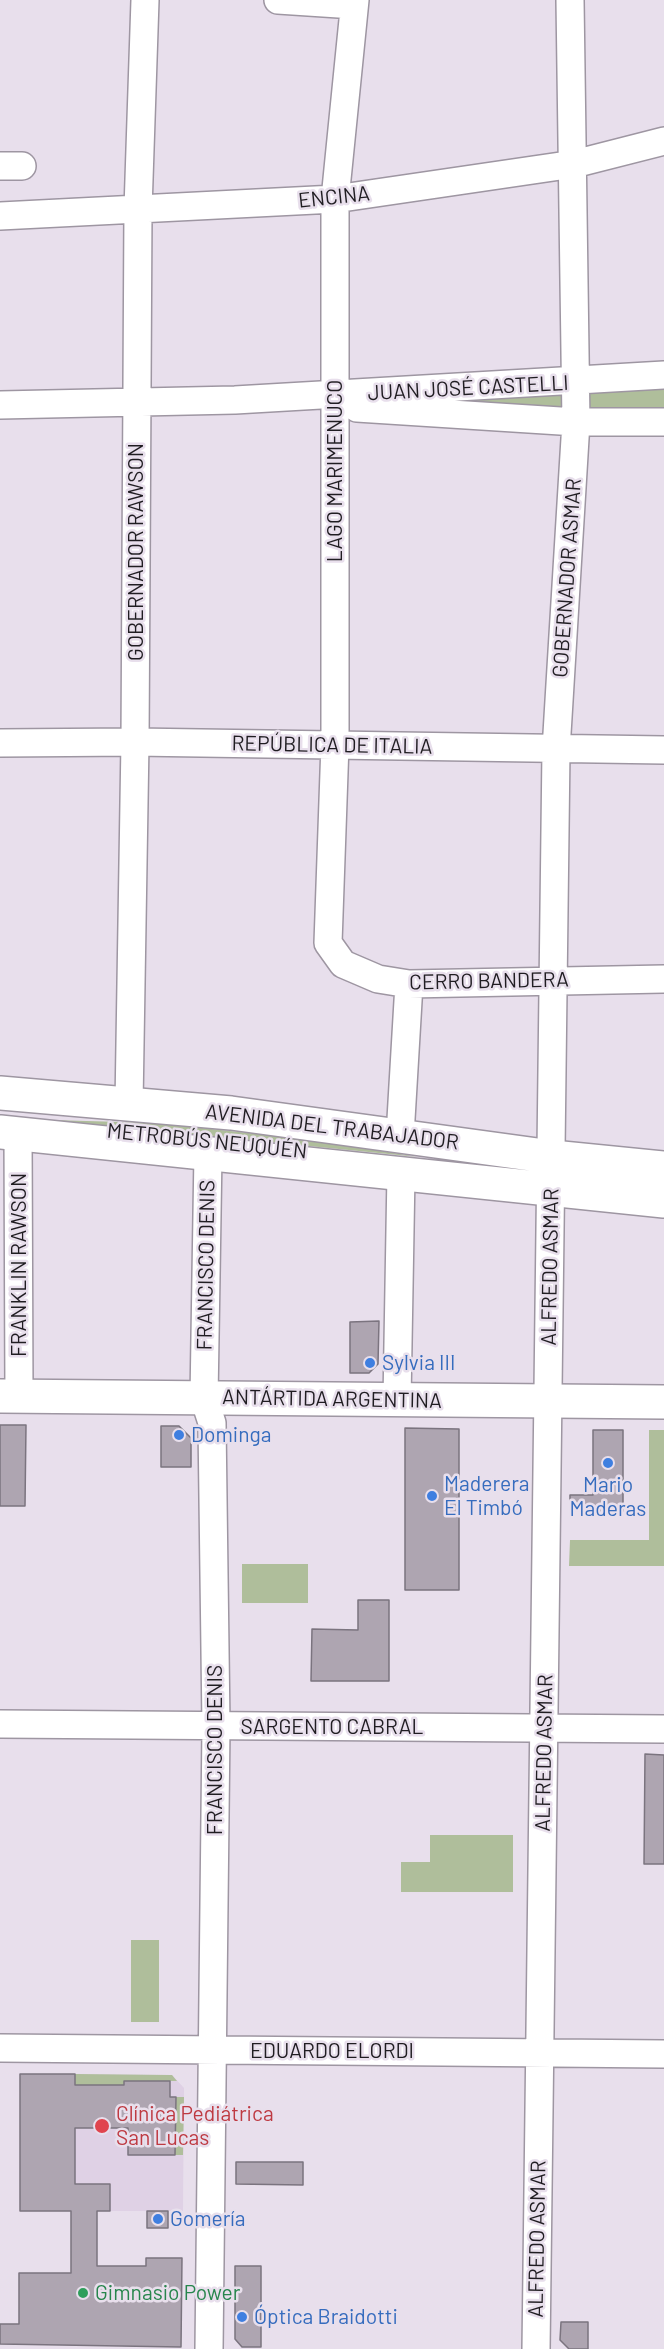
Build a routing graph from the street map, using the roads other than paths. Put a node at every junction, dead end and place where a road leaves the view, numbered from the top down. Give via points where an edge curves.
1 (145, 0) edge
2 (278, 0) edge
3 (570, 0) edge
4 (354, 3) edge
5 (664, 141) edge
6 (574, 164) junction
7 (335, 199) junction
8 (138, 209) junction
9 (0, 216) edge
10 (664, 375) edge
11 (576, 382) junction
12 (334, 401) junction
13 (137, 403) junction
14 (0, 405) edge
15 (576, 422) junction
16 (664, 422) edge
17 (135, 742) junction
18 (0, 743) edge
19 (335, 744) junction
20 (556, 750) junction
21 (664, 750) edge
22 (328, 943) joint
23 (664, 979) edge
24 (554, 981) junction
25 (409, 984) junction
26 (0, 1095) edge
27 (129, 1104) junction
28 (4, 1120) edge
29 (400, 1136) junction
30 (208, 1153) junction
31 (664, 1168) edge
32 (552, 1172) junction
33 (400, 1173) junction
34 (664, 1177) edge
35 (664, 1187) edge
36 (664, 1201) edge
37 (9, 1396) edge
38 (204, 1398) junction
39 (398, 1400) junction
40 (549, 1401) junction
41 (664, 1402) edge
42 (0, 1724) edge
43 (216, 1726) junction
44 (544, 1729) junction
45 (664, 1730) edge
46 (0, 2048) edge
47 (212, 2050) junction
48 (540, 2053) junction
49 (664, 2054) edge
50 (209, 2349) edge
51 (536, 2349) edge

1 - 8 street, GOBERNADOR RAWSON
2 - 4 street
3 - 6 street, GOBERNADOR ASMAR
4 - 7 street, LAGO MARIMENUCO
5 - 6 street, ENCINA
6 - 7 street, ENCINA
6 - 11 street, GOBERNADOR ASMAR
7 - 8 street, ENCINA
7 - 12 street, LAGO MARIMENUCO
8 - 9 street, ENCINA
8 - 13 street, GOBERNADOR RAWSON
10 - 11 street, JUAN JOSÉ CASTELLI
11 - 12 street, JUAN JOSÉ CASTELLI
11 - 15 street, GOBERNADOR ASMAR
12 - 13 street, JUAN JOSÉ CASTELLI
12 - 15 street, JUAN JOSÉ CASTELLI
12 - 19 street, LAGO MARIMENUCO
13 - 14 street, JUAN JOSÉ CASTELLI
13 - 17 street, GOBERNADOR RAWSON
15 - 16 street, JUAN JOSÉ CASTELLI
15 - 20 street, GOBERNADOR ASMAR
17 - 18 street, REPÚBLICA DE ITALIA
17 - 19 street, REPÚBLICA DE ITALIA
17 - 27 street, GOBERNADOR RAWSON
19 - 20 street, REPÚBLICA DE ITALIA
19 - 22 street, LAGO MARIMENUCO
20 - 21 street, REPÚBLICA DE ITALIA
20 - 24 street, GOBERNADOR ASMAR
22 - 25 street, CERRO BANDERA via 343,964 378,979
23 - 24 street, CERRO BANDERA
24 - 25 street, CERRO BANDERA
24 - 32 street, GOBERNADOR ASMAR
25 - 29 street
26 - 27 main road, AVENIDA DEL TRABAJADOR
26 - 28 street via 66,1103 66,1110
27 - 29 main road, AVENIDA DEL TRABAJADOR via 231,1113
28 - 30 main road, AVENIDA DEL TRABAJADOR
28 - 32 street, METROBÚS NEUQUÉN
28 - 37 street, FRANKLIN RAWSON
29 - 32 main road, AVENIDA DEL TRABAJADOR
30 - 33 main road, AVENIDA DEL TRABAJADOR
30 - 38 street, FRANCISCO DENIS
31 - 32 main road, AVENIDA DEL TRABAJADOR
32 - 33 main road, AVENIDA DEL TRABAJADOR
32 - 34 street, METROBÚS NEUQUÉN
32 - 35 street, METROBÚS NEUQUÉN
32 - 36 main road, AVENIDA DEL TRABAJADOR
32 - 40 street, ALFREDO ASMAR
33 - 39 street
37 - 38 main road, ANTÁRTIDA ARGENTINA
38 - 39 main road, ANTÁRTIDA ARGENTINA
38 - 43 street, FRANCISCO DENIS via 212,1423
39 - 40 main road, ANTÁRTIDA ARGENTINA
40 - 41 main road, ANTÁRTIDA ARGENTINA
40 - 44 street, ALFREDO ASMAR
42 - 43 street, SARGENTO CABRAL
43 - 44 street, SARGENTO CABRAL
43 - 47 street, FRANCISCO DENIS
44 - 45 street, SARGENTO CABRAL
44 - 48 street, ALFREDO ASMAR
46 - 47 street, EDUARDO ELORDI
47 - 48 street, EDUARDO ELORDI
47 - 50 street, FRANCISCO DENIS
48 - 49 street, EDUARDO ELORDI
48 - 51 street, ALFREDO ASMAR

